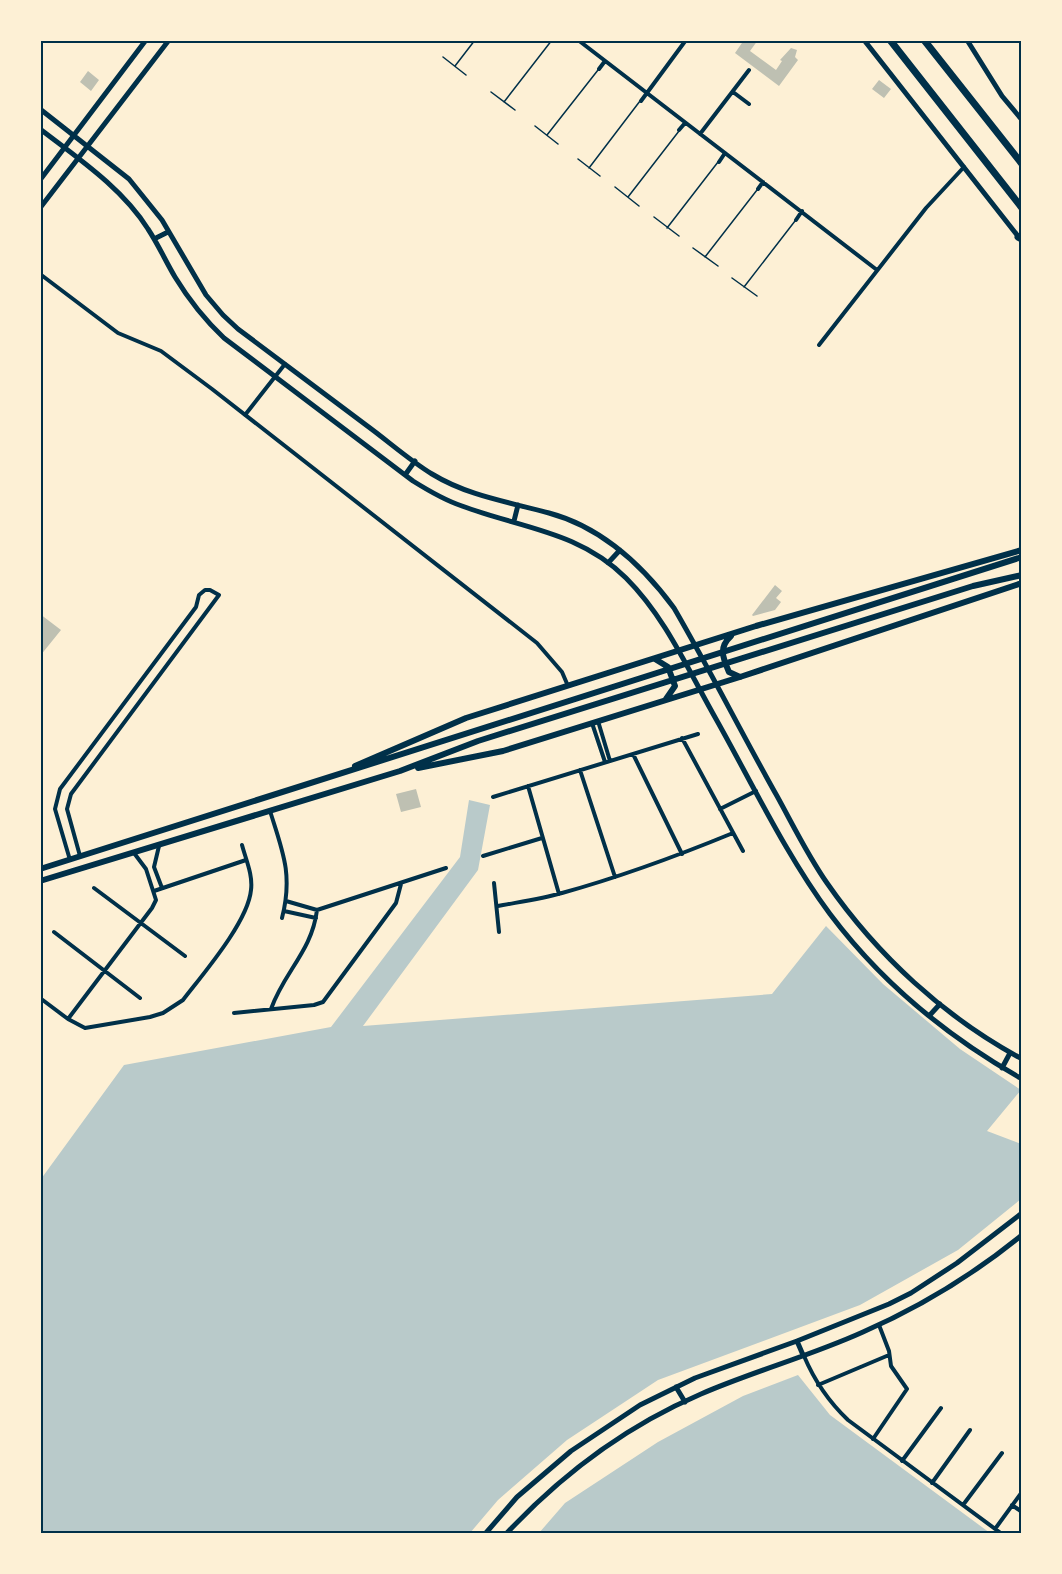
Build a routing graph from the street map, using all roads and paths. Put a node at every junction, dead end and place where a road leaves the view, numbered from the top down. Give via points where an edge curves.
1 (146, 40) edge
2 (169, 40) edge
3 (475, 40) edge
4 (552, 40) edge
5 (578, 40) edge
6 (686, 40) edge
7 (864, 40) edge
8 (890, 40) edge
9 (924, 40) edge
10 (967, 40) edge
11 (443, 57) dead end
12 (605, 61) junction
13 (455, 66) junction
14 (599, 69) joint
15 (749, 70) dead end
16 (466, 75) dead end
17 (491, 92) dead end
18 (733, 92) junction
19 (647, 93) junction
20 (641, 100) joint
21 (504, 102) junction
22 (749, 104) dead end
23 (40, 109) edge
24 (515, 110) dead end
25 (1022, 120) edge
26 (685, 123) junction
27 (535, 126) dead end
28 (40, 129) edge
29 (679, 130) joint
30 (700, 134) junction
31 (547, 135) junction
32 (74, 136) junction
33 (558, 144) dead end
34 (88, 146) junction
35 (65, 148) junction
36 (725, 153) junction
37 (78, 159) junction
38 (578, 159) dead end
39 (719, 162) joint
40 (1022, 164) edge
41 (964, 167) junction
42 (589, 168) junction
43 (600, 176) dead end
44 (40, 180) edge
45 (763, 182) junction
46 (615, 187) dead end
47 (758, 189) joint
48 (628, 197) junction
49 (639, 206) dead end
50 (40, 208) edge
51 (1022, 208) edge
52 (802, 212) junction
53 (654, 217) dead end
54 (796, 220) joint
55 (668, 228) junction
56 (168, 232) junction
57 (679, 236) dead end
58 (154, 239) junction
59 (1020, 239) edge
60 (693, 248) dead end
61 (705, 256) junction
62 (718, 266) dead end
63 (878, 270) junction
64 (40, 274) edge
65 (732, 278) dead end
66 (744, 287) junction
67 (757, 297) dead end
68 (819, 345) dead end
69 (285, 364) junction
70 (275, 376) junction
71 (245, 414) junction
72 (415, 461) junction
73 (405, 475) junction
74 (518, 505) junction
75 (514, 521) junction
76 (620, 550) junction
77 (1022, 550) edge
78 (1022, 557) edge
79 (609, 563) junction
80 (1022, 575) edge
81 (1022, 583) edge
82 (186, 620) junction
83 (195, 627) junction
84 (733, 633) junction
85 (696, 646) junction
86 (679, 651) junction
87 (655, 659) junction
88 (740, 677) junction
89 (715, 684) junction
90 (569, 686) junction
91 (699, 689) junction
92 (134, 692) junction
93 (142, 699) junction
94 (666, 700) junction
95 (595, 722) junction
96 (698, 734) dead end
97 (682, 738) junction
98 (633, 754) junction
99 (608, 761) junction
100 (580, 770) junction
101 (400, 771) junction
102 (72, 773) junction
103 (81, 780) junction
104 (318, 781) junction
105 (770, 784) junction
106 (528, 786) junction
107 (756, 790) junction
108 (493, 797) dead end
109 (720, 808) junction
110 (269, 810) junction
111 (733, 833) junction
112 (542, 838) junction
113 (159, 846) junction
114 (242, 846) dead end
115 (743, 851) dead end
116 (134, 853) junction
117 (682, 854) junction
118 (483, 856) dead end
119 (81, 857) junction
120 (70, 860) junction
121 (246, 860) junction
122 (40, 868) edge
123 (446, 868) dead end
124 (156, 872) junction
125 (148, 876) junction
126 (615, 877) junction
127 (826, 881) junction
128 (40, 883) edge
129 (494, 883) dead end
130 (401, 884) junction
131 (94, 888) dead end
132 (162, 888) junction
133 (813, 889) junction
134 (154, 891) junction
135 (559, 894) junction
136 (286, 901) junction
137 (498, 906) junction
138 (317, 910) junction
139 (284, 911) junction
140 (282, 918) dead end
141 (316, 918) junction
142 (141, 923) junction
143 (54, 932) dead end
144 (499, 932) dead end
145 (185, 956) dead end
146 (105, 971) junction
147 (40, 998) edge
148 (140, 998) dead end
149 (940, 1004) junction
150 (271, 1009) junction
151 (234, 1013) dead end
152 (928, 1016) junction
153 (68, 1019) junction
154 (1010, 1053) junction
155 (1022, 1059) edge
156 (1002, 1068) junction
157 (1022, 1079) edge
158 (1022, 1213) edge
159 (1022, 1234) edge
160 (889, 1304) junction
161 (896, 1317) junction
162 (879, 1325) junction
163 (797, 1341) junction
164 (803, 1355) junction
165 (889, 1355) junction
166 (818, 1385) junction
167 (676, 1388) junction
168 (685, 1402) junction
169 (941, 1408) dead end
170 (970, 1430) dead end
171 (873, 1439) junction
172 (571, 1451) junction
173 (1002, 1453) dead end
174 (902, 1461) junction
175 (580, 1464) junction
176 (932, 1483) junction
177 (1022, 1492) edge
178 (963, 1505) junction
179 (1012, 1505) junction
180 (1022, 1512) edge
181 (995, 1529) junction
182 (485, 1533) edge
183 (506, 1533) edge
184 (1002, 1533) edge

1 - 32 main road
2 - 34 main road
3 - 13 lane
4 - 21 lane
5 - 12 street
6 - 19 street
7 - 41 main road
8 - 51 highway
9 - 40 highway
10 - 25 main road
11 - 13 lane
12 - 14 street
12 - 19 street
13 - 16 lane
14 - 31 lane
15 - 18 street
17 - 21 lane
18 - 22 street
18 - 30 street
19 - 20 street
19 - 26 street
20 - 42 lane
21 - 24 lane
23 - 32 main road
26 - 29 street
26 - 30 street
27 - 31 lane
28 - 35 main road
29 - 48 lane
30 - 36 street
31 - 33 lane
32 - 34 main road
32 - 35 main road
34 - 37 main road
34 - 56 main road via 129,178
35 - 37 main road
35 - 44 main road
36 - 39 street
36 - 45 street
37 - 50 main road
37 - 58 main road via 112,187
38 - 42 lane
39 - 55 lane
41 - 59 main road
41 - 63 street
42 - 43 lane
45 - 47 street
45 - 52 street
46 - 48 lane
47 - 61 lane
48 - 49 lane
52 - 54 street
52 - 63 street
53 - 55 lane
54 - 66 lane
55 - 57 lane
56 - 58 main road
56 - 69 main road via 223,315
58 - 70 main road via 205,320
60 - 61 lane
61 - 62 lane
63 - 68 street
64 - 71 street via 118,333 161,351
65 - 66 lane
66 - 67 lane
69 - 70 street
69 - 72 main road
70 - 71 street
70 - 73 main road
71 - 90 street via 537,643
72 - 73 main road
72 - 74 main road via 451,484
73 - 75 main road via 462,506
74 - 75 main road
74 - 76 main road via 579,525
75 - 79 main road via 560,535
76 - 79 main road
76 - 85 main road via 657,585
77 - 84 highway
78 - 104 highway
79 - 86 main road via 644,597
80 - 101 highway via 973,586 478,741
81 - 88 highway
82 - 83 street
82 - 83 street via 202,591 215,592 219,596
82 - 92 street
83 - 93 street
84 - 85 highway
84 - 88 highway via 722,649 729,672
85 - 86 highway
85 - 89 main road
86 - 87 highway
86 - 91 main road
87 - 90 highway
87 - 94 highway via 668,667 675,686
88 - 89 highway
89 - 91 highway
89 - 105 main road
90 - 104 highway via 466,718
91 - 94 highway
91 - 107 main road
92 - 93 street
92 - 102 street
93 - 103 street
94 - 95 highway
95 - 99 street
95 - 101 highway via 503,751
96 - 97 street
97 - 98 street
97 - 109 street
98 - 99 street
98 - 117 street
99 - 100 street
100 - 106 street
100 - 126 street
101 - 110 highway
102 - 103 street
102 - 120 street via 60,789 55,809
103 - 119 street via 70,794 67,809
104 - 119 highway
105 - 107 main road
105 - 127 main road
106 - 108 street
106 - 112 street
107 - 109 street
107 - 133 main road
109 - 111 street
110 - 113 highway
110 - 136 street via 285,862
111 - 115 street
111 - 117 street
112 - 118 street
112 - 135 street
113 - 116 highway
113 - 124 street
114 - 121 street
116 - 125 street
116 - 128 highway
117 - 126 street
119 - 120 highway
120 - 122 highway
121 - 132 street
121 - 153 street via 251,889 245,911 177,1006 150,1017 85,1028
123 - 130 street
124 - 125 street
124 - 132 street
125 - 134 street
126 - 135 street
127 - 133 main road
127 - 149 main road via 880,948
129 - 137 street
130 - 138 street
130 - 150 street via 396,903 323,1002
131 - 142 street
132 - 134 street
133 - 152 main road via 865,956
134 - 142 street via 156,900
135 - 137 street
136 - 138 street
136 - 139 street
137 - 144 street
138 - 141 street
139 - 140 street
139 - 141 street
141 - 150 street via 310,941
142 - 145 street
142 - 146 street
143 - 146 street
146 - 148 street
146 - 153 street
147 - 153 street
149 - 152 main road
149 - 154 main road
150 - 151 street
152 - 156 main road
154 - 155 main road
154 - 156 main road
156 - 157 main road
158 - 160 main road via 957,1263
159 - 161 main road via 962,1280
160 - 161 main road
160 - 163 main road
161 - 162 main road
162 - 164 main road
162 - 165 street
163 - 164 main road
163 - 167 main road
164 - 166 street
164 - 168 main road
165 - 166 street
165 - 171 street via 894,1373 907,1392
166 - 171 street via 831,1404
167 - 168 main road
167 - 172 main road via 640,1405
168 - 175 main road via 649,1419
169 - 174 street
170 - 176 street
171 - 174 street
172 - 175 main road
172 - 182 main road via 517,1497
173 - 178 street
174 - 176 street
175 - 183 main road
176 - 178 street
177 - 179 street
178 - 181 street
179 - 180 street
179 - 181 street
181 - 184 street

